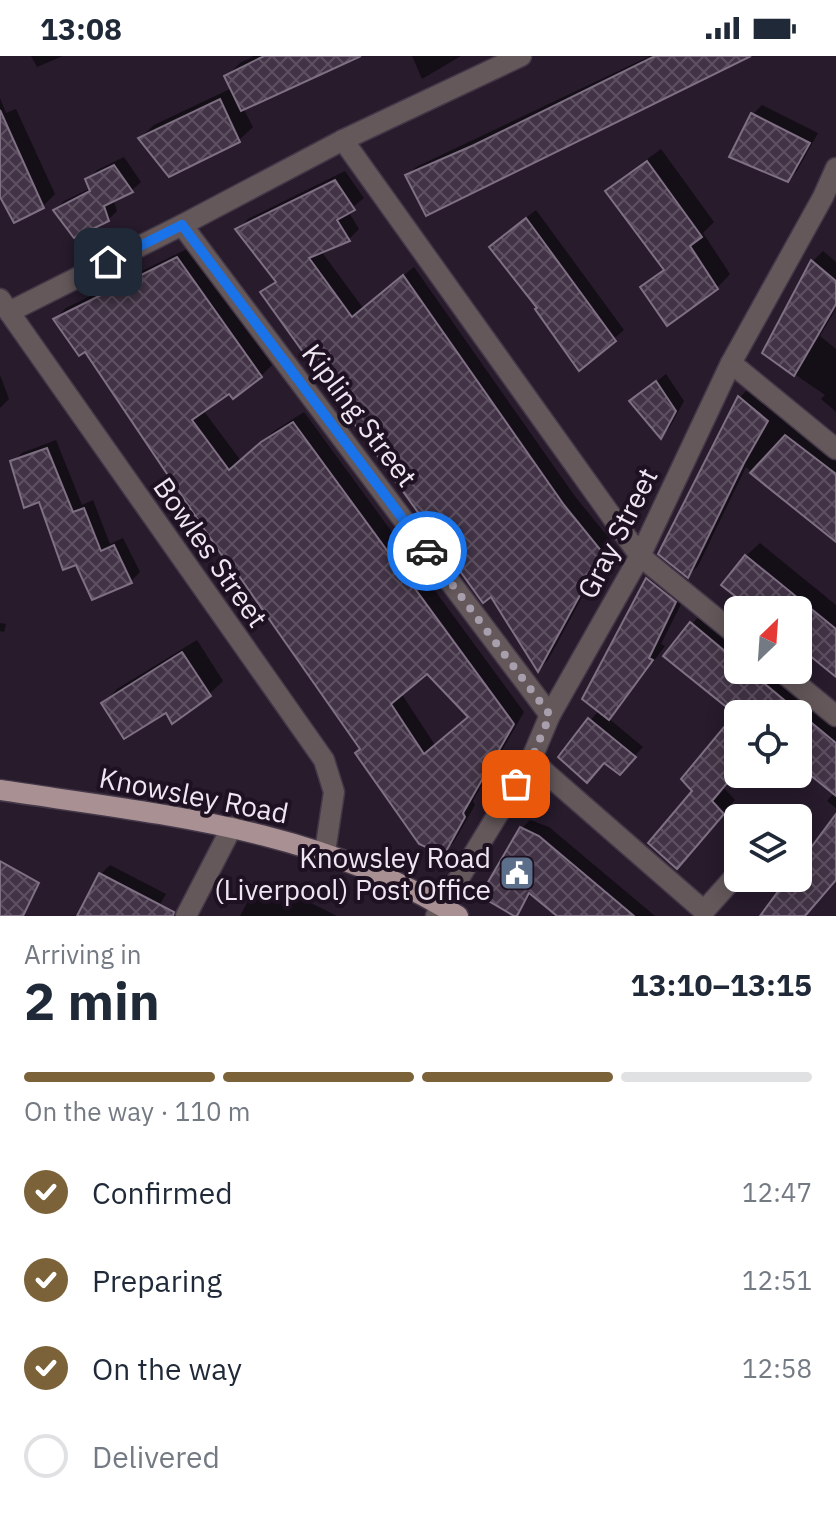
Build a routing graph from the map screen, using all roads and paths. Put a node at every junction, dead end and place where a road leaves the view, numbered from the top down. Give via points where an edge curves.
1 (519, 56) edge
2 (343, 140) junction
3 (836, 168) edge
4 (830, 202) edge
5 (182, 225) junction
6 (4, 305) edge
7 (731, 363) junction
8 (836, 449) edge
9 (640, 556) junction
10 (724, 625) edge
11 (797, 684) edge
12 (550, 715) junction
13 (836, 716) edge
14 (531, 760) junction
15 (0, 790) edge
16 (232, 827) junction
17 (325, 852) junction
18 (724, 889) edge
19 (445, 913) edge
20 (186, 916) edge

1 - 2 street
2 - 5 street
2 - 9 street
3 - 4 street, Gray Street
4 - 7 street, Gray Street
5 - 6 street
5 - 12 street, Kipling Street
6 - 17 street, Bowles Street via 324,760 334,792
7 - 8 street
7 - 9 street, Gray Street
9 - 10 street
9 - 12 street, Gray Street
11 - 13 street
12 - 14 street, Gray Street
14 - 18 street via 704,911
14 - 19 street, Gray Street
15 - 16 main road, Knowsley Road
16 - 17 main road, Knowsley Road
16 - 20 street
17 - 19 main road, Knowsley Road via 386,876

